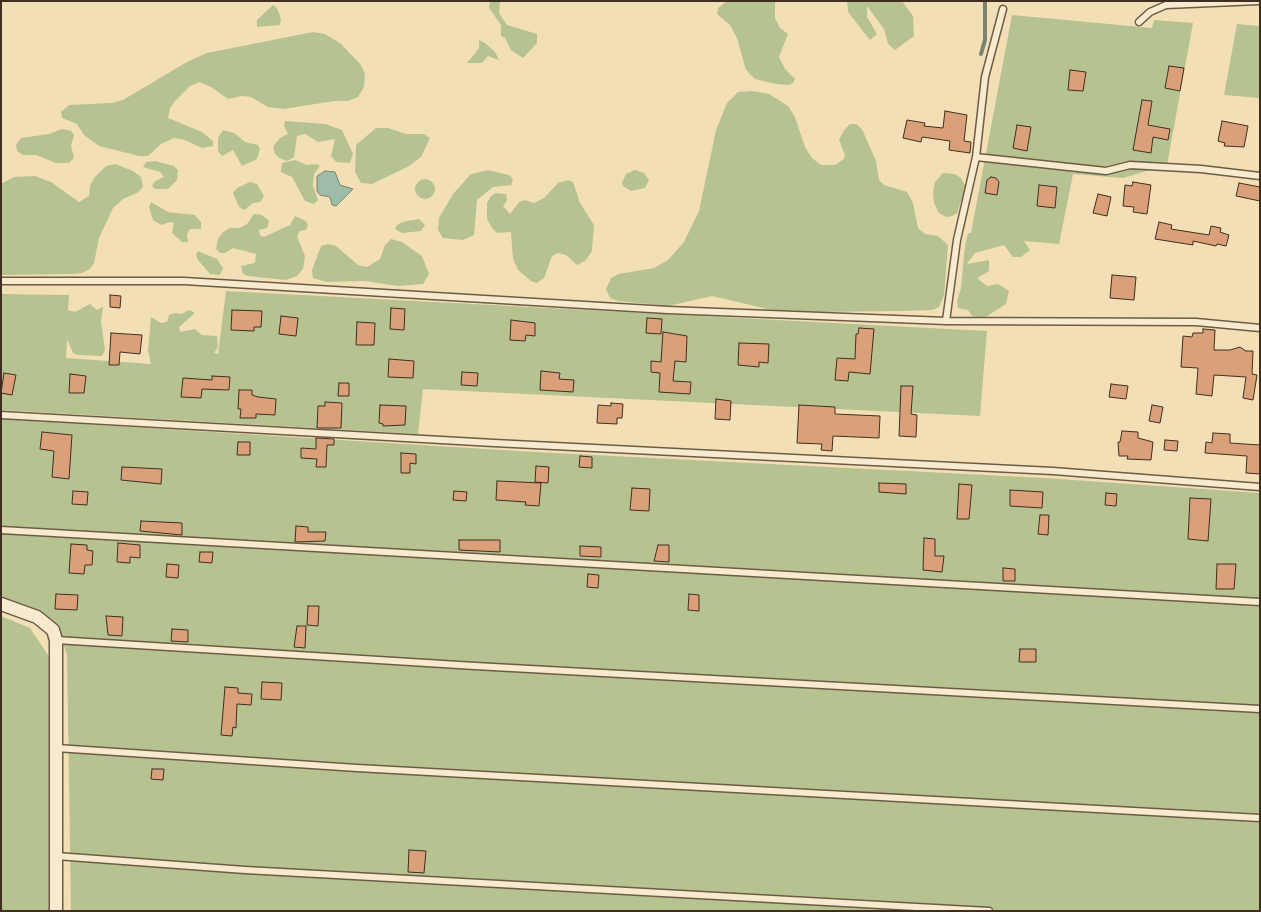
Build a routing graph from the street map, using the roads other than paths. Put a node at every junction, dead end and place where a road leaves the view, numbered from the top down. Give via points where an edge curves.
1 (1259, 1) edge
2 (1003, 9) dead end
3 (1139, 22) dead end
4 (976, 157) junction
5 (1260, 176) edge
6 (1, 281) edge
7 (946, 322) junction
8 (1260, 328) edge
9 (1, 415) edge
10 (1260, 487) edge
11 (1, 530) edge
12 (1260, 602) edge
13 (1, 604) edge
14 (56, 640) junction
15 (1260, 709) edge
16 (55, 748) junction
17 (1260, 818) edge
18 (56, 856) junction
19 (56, 911) edge
20 (990, 911) edge

1 - 3 lane via 1166,5 1150,12
2 - 4 lane via 985,77
4 - 5 lane via 1106,171 1130,165
4 - 7 lane via 957,240
6 - 7 lane via 184,282 668,310
7 - 8 lane via 1196,322
9 - 10 lane via 1053,472
11 - 12 lane
13 - 14 street via 37,617 52,630
14 - 15 lane
14 - 16 street
16 - 17 lane
16 - 18 street
18 - 19 street
18 - 20 lane via 244,870

